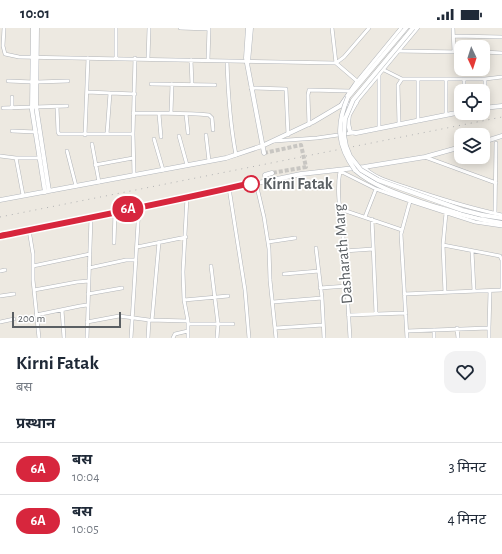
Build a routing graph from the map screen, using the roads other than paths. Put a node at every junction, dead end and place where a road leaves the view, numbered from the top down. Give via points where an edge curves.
1 (4, 28) edge
2 (33, 28) edge
3 (37, 28) edge
4 (116, 28) edge
5 (149, 28) edge
6 (180, 28) edge
7 (209, 28) edge
8 (248, 28) edge
9 (251, 28) edge
10 (332, 28) edge
11 (369, 28) edge
12 (401, 28) edge
13 (406, 28) edge
14 (413, 28) edge
15 (417, 28) edge
16 (454, 28) edge
17 (454, 36) junction
18 (502, 37) edge
19 (454, 40) edge
20 (0, 50) edge
21 (4, 50) junction
22 (398, 51) junction
23 (454, 52) edge
24 (490, 52) edge
25 (502, 53) edge
26 (35, 58) junction
27 (88, 58) junction
28 (116, 58) junction
29 (135, 58) junction
30 (148, 59) junction
31 (191, 60) junction
32 (208, 60) junction
33 (228, 61) junction
34 (248, 62) junction
35 (336, 64) junction
36 (381, 71) junction
37 (502, 77) edge
38 (446, 79) junction
39 (464, 79) junction
40 (485, 79) junction
41 (402, 80) junction
42 (418, 80) junction
43 (8, 81) dead end
44 (68, 81) dead end
45 (357, 81) junction
46 (35, 82) junction
47 (151, 84) dead end
48 (172, 84) junction
49 (464, 84) edge
50 (485, 84) edge
51 (192, 85) junction
52 (215, 85) dead end
53 (251, 88) junction
54 (350, 91) junction
55 (87, 92) junction
56 (110, 93) junction
57 (135, 94) junction
58 (12, 97) dead end
59 (356, 103) junction
60 (67, 106) dead end
61 (340, 106) junction
62 (502, 106) edge
63 (57, 107) junction
64 (490, 107) edge
65 (3, 108) dead end
66 (12, 108) junction
67 (35, 108) junction
68 (133, 113) junction
69 (454, 113) edge
70 (159, 114) junction
71 (171, 114) junction
72 (186, 114) junction
73 (446, 115) junction
74 (418, 120) junction
75 (309, 124) junction
76 (399, 124) junction
77 (379, 128) junction
78 (213, 130) dead end
79 (12, 131) dead end
80 (36, 132) junction
81 (188, 133) dead end
82 (356, 133) junction
83 (107, 134) junction
84 (133, 134) junction
85 (288, 134) junction
86 (85, 135) junction
87 (206, 135) dead end
88 (179, 136) dead end
89 (502, 136) edge
90 (161, 137) dead end
91 (154, 139) dead end
92 (490, 140) edge
93 (274, 141) junction
94 (496, 143) dead end
95 (92, 144) dead end
96 (262, 146) junction
97 (454, 150) edge
98 (67, 151) dead end
99 (264, 153) dead end
100 (236, 155) junction
101 (0, 156) edge
102 (425, 157) junction
103 (16, 158) junction
104 (40, 158) junction
105 (133, 158) junction
106 (209, 161) junction
107 (95, 165) junction
108 (187, 165) junction
109 (364, 167) junction
110 (162, 170) junction
111 (340, 171) junction
112 (272, 174) tunnel mouth
113 (134, 175) junction
114 (266, 180) junction
115 (99, 182) junction
116 (256, 182) junction
117 (496, 183) junction
118 (76, 186) junction
119 (229, 188) junction
120 (376, 189) junction
121 (47, 191) junction
122 (23, 195) junction
123 (188, 197) junction
124 (0, 200) edge
125 (410, 201) junction
126 (139, 207) junction
127 (340, 209) junction
128 (115, 212) junction
129 (446, 213) junction
130 (495, 214) junction
131 (502, 215) edge
132 (365, 217) junction
133 (91, 218) junction
134 (502, 218) edge
135 (372, 219) junction
136 (502, 223) edge
137 (502, 226) edge
138 (29, 230) junction
139 (402, 230) junction
140 (0, 236) edge
141 (186, 237) junction
142 (295, 238) dead end
143 (159, 242) junction
144 (268, 242) junction
145 (114, 243) dead end
146 (443, 245) junction
147 (137, 247) junction
148 (316, 248) dead end
149 (373, 249) junction
150 (344, 251) junction
151 (472, 251) junction
152 (90, 254) junction
153 (136, 260) junction
154 (33, 266) junction
155 (210, 266) dead end
156 (89, 268) junction
157 (5, 270) dead end
158 (0, 271) edge
159 (319, 271) junction
160 (284, 274) dead end
161 (89, 281) junction
162 (347, 286) junction
163 (122, 288) dead end
164 (320, 288) junction
165 (34, 290) junction
166 (490, 290) junction
167 (502, 290) edge
168 (474, 291) junction
169 (445, 292) junction
170 (14, 294) dead end
171 (88, 294) junction
172 (404, 294) junction
173 (0, 296) edge
174 (228, 296) dead end
175 (214, 298) junction
176 (322, 298) junction
177 (184, 300) junction
178 (273, 302) junction
179 (87, 305) junction
180 (62, 310) junction
181 (406, 313) junction
182 (376, 314) junction
183 (36, 315) junction
184 (348, 316) junction
185 (132, 318) junction
186 (14, 319) dead end
187 (150, 320) junction
188 (0, 322) edge
189 (87, 322) junction
190 (188, 322) junction
191 (218, 324) junction
192 (233, 324) dead end
193 (323, 325) junction
194 (489, 327) junction
195 (276, 328) junction
196 (457, 328) junction
197 (434, 330) junction
198 (188, 331) junction
199 (407, 331) junction
200 (39, 338) edge
201 (64, 338) edge
202 (87, 338) edge
203 (131, 338) edge
204 (148, 338) edge
205 (173, 338) edge
206 (188, 338) edge
207 (217, 338) edge
208 (249, 338) edge
209 (276, 338) edge
210 (324, 338) edge
211 (350, 338) edge
212 (407, 338) edge
213 (434, 338) edge
214 (458, 338) edge
215 (489, 338) edge

1 - 21 street
2 - 26 street
3 - 26 street
4 - 28 street
5 - 30 street
6 - 7 street
7 - 32 street
8 - 34 street
9 - 34 street
10 - 35 street
11 - 35 street
12 - 45 street
13 - 136 street, bridge via 348,97 340,123 340,138 347,159 365,178 381,186 415,200
14 - 134 street, bridge via 353,100 345,119 344,135 350,156 361,170 378,180 455,208
15 - 22 street
16 - 17 street
17 - 18 street
17 - 19 street
20 - 21 street
21 - 26 street via 5,54
22 - 23 street
22 - 36 street
24 - 25 street
26 - 27 street
26 - 46 street
27 - 28 street
27 - 55 street
28 - 29 street
29 - 30 street
29 - 57 street
30 - 31 street
31 - 32 street
31 - 51 street
32 - 33 street
33 - 34 street
33 - 100 street via 229,109
34 - 35 street
34 - 53 street
35 - 45 street
36 - 41 street
36 - 59 street
36 - 77 street
37 - 40 street
38 - 39 street
38 - 42 street
38 - 73 street
39 - 40 street
39 - 49 street
40 - 50 street
41 - 42 street
41 - 76 street via 398,85
42 - 74 street
43 - 46 street
44 - 46 street
45 - 54 street
46 - 67 street
47 - 48 street
48 - 51 street
48 - 71 street
51 - 52 street
53 - 85 street via 286,89
53 - 96 street
54 - 61 street
54 - 75 street via 309,90
55 - 56 street
55 - 86 street
56 - 57 street
56 - 83 street
57 - 68 street
58 - 66 street
59 - 61 street
59 - 82 street via 349,115 348,123 350,132
60 - 63 street
61 - 75 street
62 - 64 street
63 - 67 street
63 - 86 street via 59,134
65 - 66 street
66 - 67 street
67 - 80 street
67 - 121 street
68 - 70 street
68 - 84 street
69 - 73 street
70 - 71 street
70 - 90 street
71 - 72 street
72 - 78 street via 211,116
72 - 81 street
73 - 74 street
74 - 76 street
75 - 85 street
76 - 77 street
77 - 82 street
79 - 80 street
80 - 104 street
82 - 93 street
83 - 84 street
83 - 86 street
84 - 105 street
85 - 93 street
87 - 106 street
88 - 108 street
89 - 92 street
91 - 110 street
93 - 96 street
94 - 117 street
95 - 107 street
96 - 99 street
96 - 100 street
97 - 102 street
98 - 118 street
100 - 106 street
101 - 103 street
102 - 109 street
102 - 117 street
103 - 104 street
103 - 122 street
104 - 121 street
105 - 107 street
105 - 113 street
106 - 108 street
107 - 115 street
108 - 110 street
109 - 111 street
109 - 130 street via 368,172 386,180 459,205
110 - 113 street
111 - 114 street
111 - 120 street
111 - 127 street, Dasharath Marg
112 - 114 street via 265,175
113 - 115 street
114 - 116 street
115 - 118 street
116 - 119 street
116 - 144 street
117 - 130 street
118 - 121 street
119 - 123 street
119 - 208 street via 245,290
120 - 125 street
120 - 132 street
121 - 122 street
122 - 124 street
123 - 126 street
123 - 141 street
125 - 129 street
125 - 139 street
126 - 128 street
126 - 147 street
127 - 132 street
127 - 150 street, Dasharath Marg
128 - 133 street
128 - 145 street
129 - 137 street via 475,222
129 - 146 street
130 - 131 street
132 - 135 street
133 - 138 street
133 - 152 street
135 - 139 street
135 - 149 street
138 - 140 street
138 - 154 street
139 - 172 street
141 - 143 street
141 - 177 street
142 - 144 street
143 - 147 street
143 - 187 street
144 - 178 street
146 - 151 street
146 - 169 street
147 - 153 street
148 - 159 street
149 - 150 street
149 - 182 street
150 - 162 street, Dasharath Marg
151 - 167 street via 500,256
151 - 168 street
152 - 154 street
152 - 156 street
153 - 156 street
153 - 185 street
154 - 165 street
155 - 175 street
156 - 161 street
157 - 158 street
159 - 160 street
159 - 164 street
161 - 165 street
161 - 171 street
162 - 164 street
162 - 184 street, Dasharath Marg
163 - 171 street
164 - 176 street
165 - 183 street
166 - 167 street
166 - 168 street
166 - 194 street
168 - 169 street
169 - 172 street
170 - 173 street
171 - 179 street
172 - 181 street
174 - 175 street
175 - 177 street
175 - 191 street
176 - 178 street
176 - 193 street
177 - 190 street
178 - 195 street
179 - 180 street
179 - 189 street
180 - 183 street
180 - 201 street
181 - 182 street
181 - 199 street
182 - 184 street
183 - 200 street
184 - 211 street, Dasharath Marg
185 - 187 street
185 - 189 street via 119,316
185 - 203 street
186 - 188 street
187 - 190 street
187 - 204 street
189 - 202 street
190 - 191 street
190 - 198 street
191 - 192 street
191 - 207 street
193 - 195 street
193 - 210 street
194 - 196 street
194 - 215 street
195 - 209 street
196 - 197 street
196 - 214 street
197 - 199 street
197 - 213 street
198 - 205 street via 175,334
198 - 206 street
199 - 212 street

